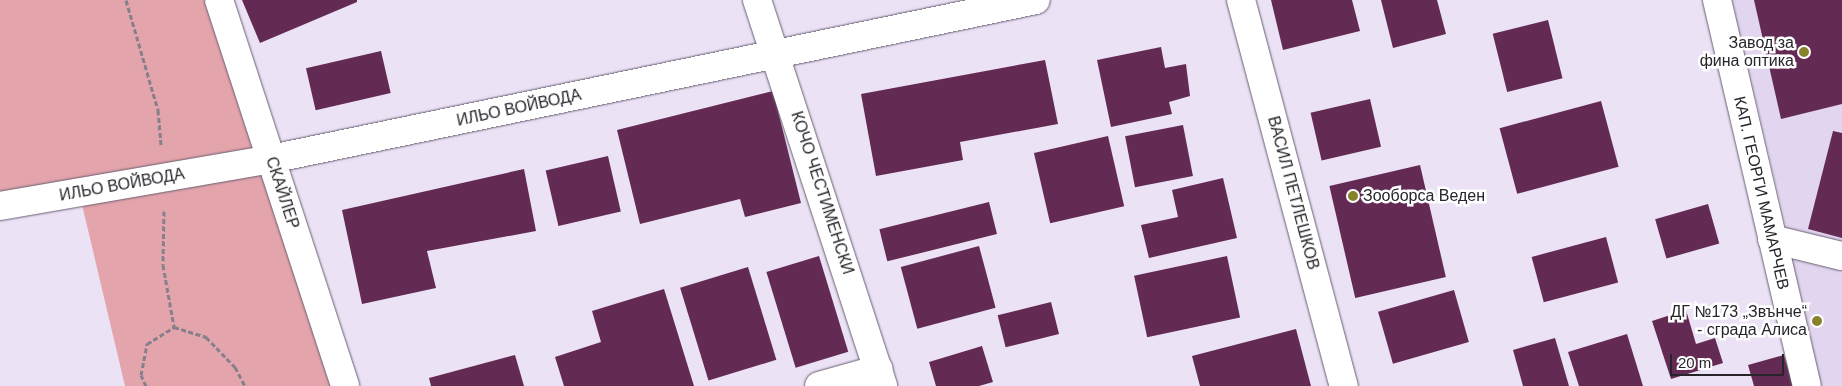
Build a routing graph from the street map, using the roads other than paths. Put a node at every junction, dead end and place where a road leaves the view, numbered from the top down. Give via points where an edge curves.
1 (219, 0) edge
2 (758, 0) edge
3 (1036, 0) edge
4 (1241, 0) edge
5 (1717, 0) edge
6 (778, 55) junction
7 (271, 159) junction
8 (0, 206) edge
9 (1772, 239) junction
10 (1842, 256) edge
11 (881, 378) edge
12 (345, 386) edge
13 (819, 386) edge
14 (1344, 386) edge
15 (1807, 386) edge

1 - 7 street, СКАЙЛЕР
2 - 6 street, КОЧО ЧЕСТИМЕНСКИ
3 - 6 street, ИЛЬО ВОЙВОДА
4 - 14 street, ВАСИЛ ПЕТЛЕШКОВ
5 - 9 street, КАП. ГЕОРГИ МАМАРЧЕВ
6 - 7 street, ИЛЬО ВОЙВОДА
6 - 11 street, КОЧО ЧЕСТИМЕНСКИ
7 - 8 street, ИЛЬО ВОЙВОДА
7 - 12 street, СКАЙЛЕР
9 - 10 street
9 - 15 street, КАП. ГЕОРГИ МАМАРЧЕВ
11 - 13 street

